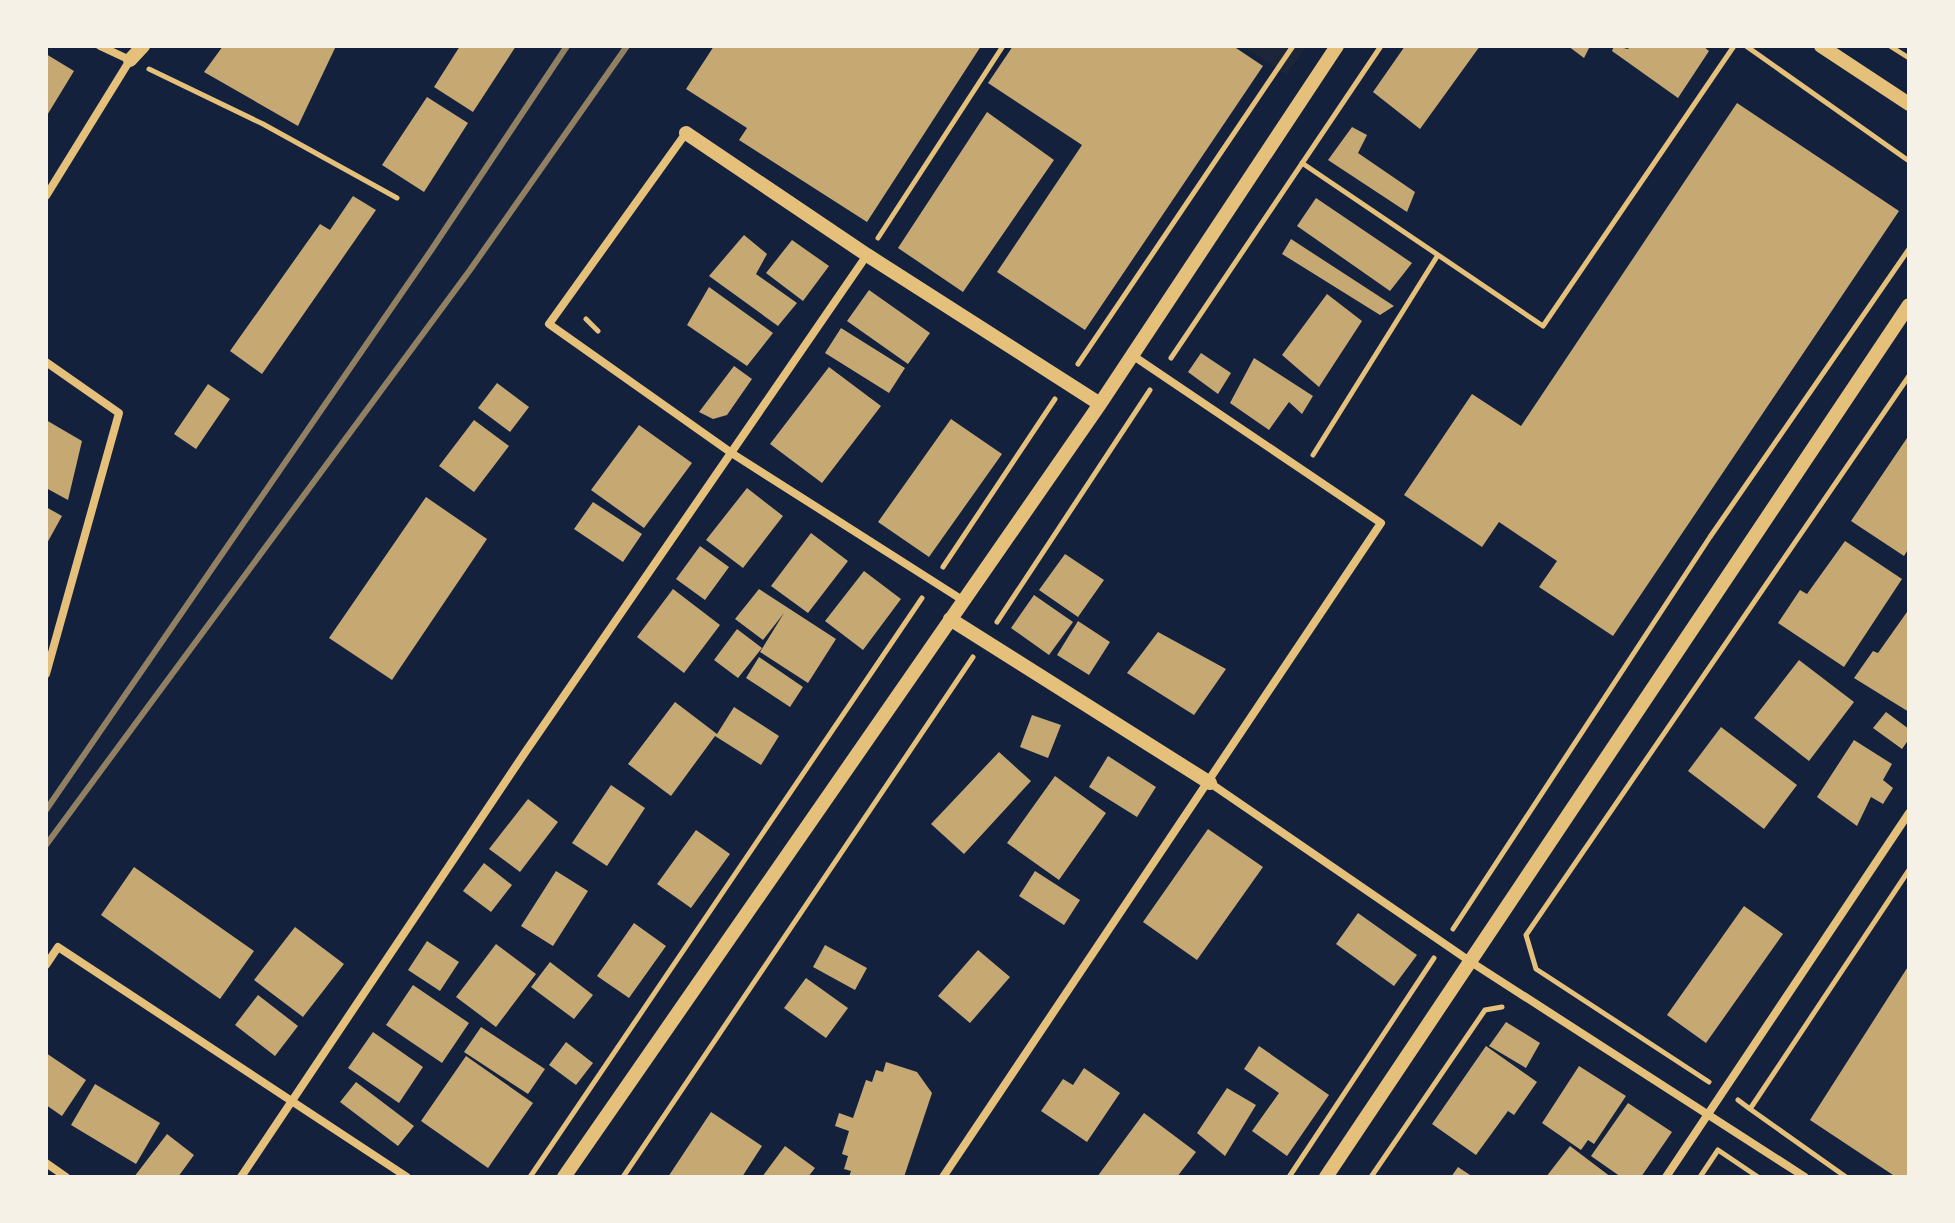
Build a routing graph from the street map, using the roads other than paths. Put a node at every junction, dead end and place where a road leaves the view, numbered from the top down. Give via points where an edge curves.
1 (100, 46) edge
2 (143, 46) edge
3 (1337, 46) edge
4 (1821, 46) edge
5 (130, 60) junction
6 (1909, 104) edge
7 (686, 133) joint
8 (46, 196) edge
9 (867, 255) junction
10 (1909, 305) edge
11 (1132, 355) junction
12 (46, 362) edge
13 (1100, 404) junction
14 (733, 454) junction
15 (964, 601) junction
16 (950, 619) junction
17 (46, 674) edge
18 (1210, 783) junction
19 (1909, 813) edge
20 (1471, 962) junction
21 (46, 965) edge
22 (293, 1099) junction
23 (1711, 1114) junction
24 (46, 1163) edge
25 (66, 1177) edge
26 (241, 1177) edge
27 (407, 1177) edge
28 (564, 1177) edge
29 (943, 1177) edge
30 (1326, 1177) edge
31 (1666, 1177) edge
32 (1805, 1177) edge

1 - 5 street
2 - 5 street
3 - 11 street
4 - 6 street
5 - 8 street
7 - 9 street
7 - 14 street via 549,324
9 - 13 street
9 - 14 street
10 - 20 street
11 - 13 street
11 - 18 street via 1381,523
12 - 17 street via 119,413
13 - 15 street
14 - 15 street
14 - 22 street
15 - 16 street
16 - 18 street
16 - 28 street
18 - 20 street
18 - 29 street
19 - 23 street
20 - 23 street
20 - 30 street
21 - 22 street via 58,947
22 - 26 street
22 - 27 street
23 - 31 street
23 - 32 street
24 - 25 street

